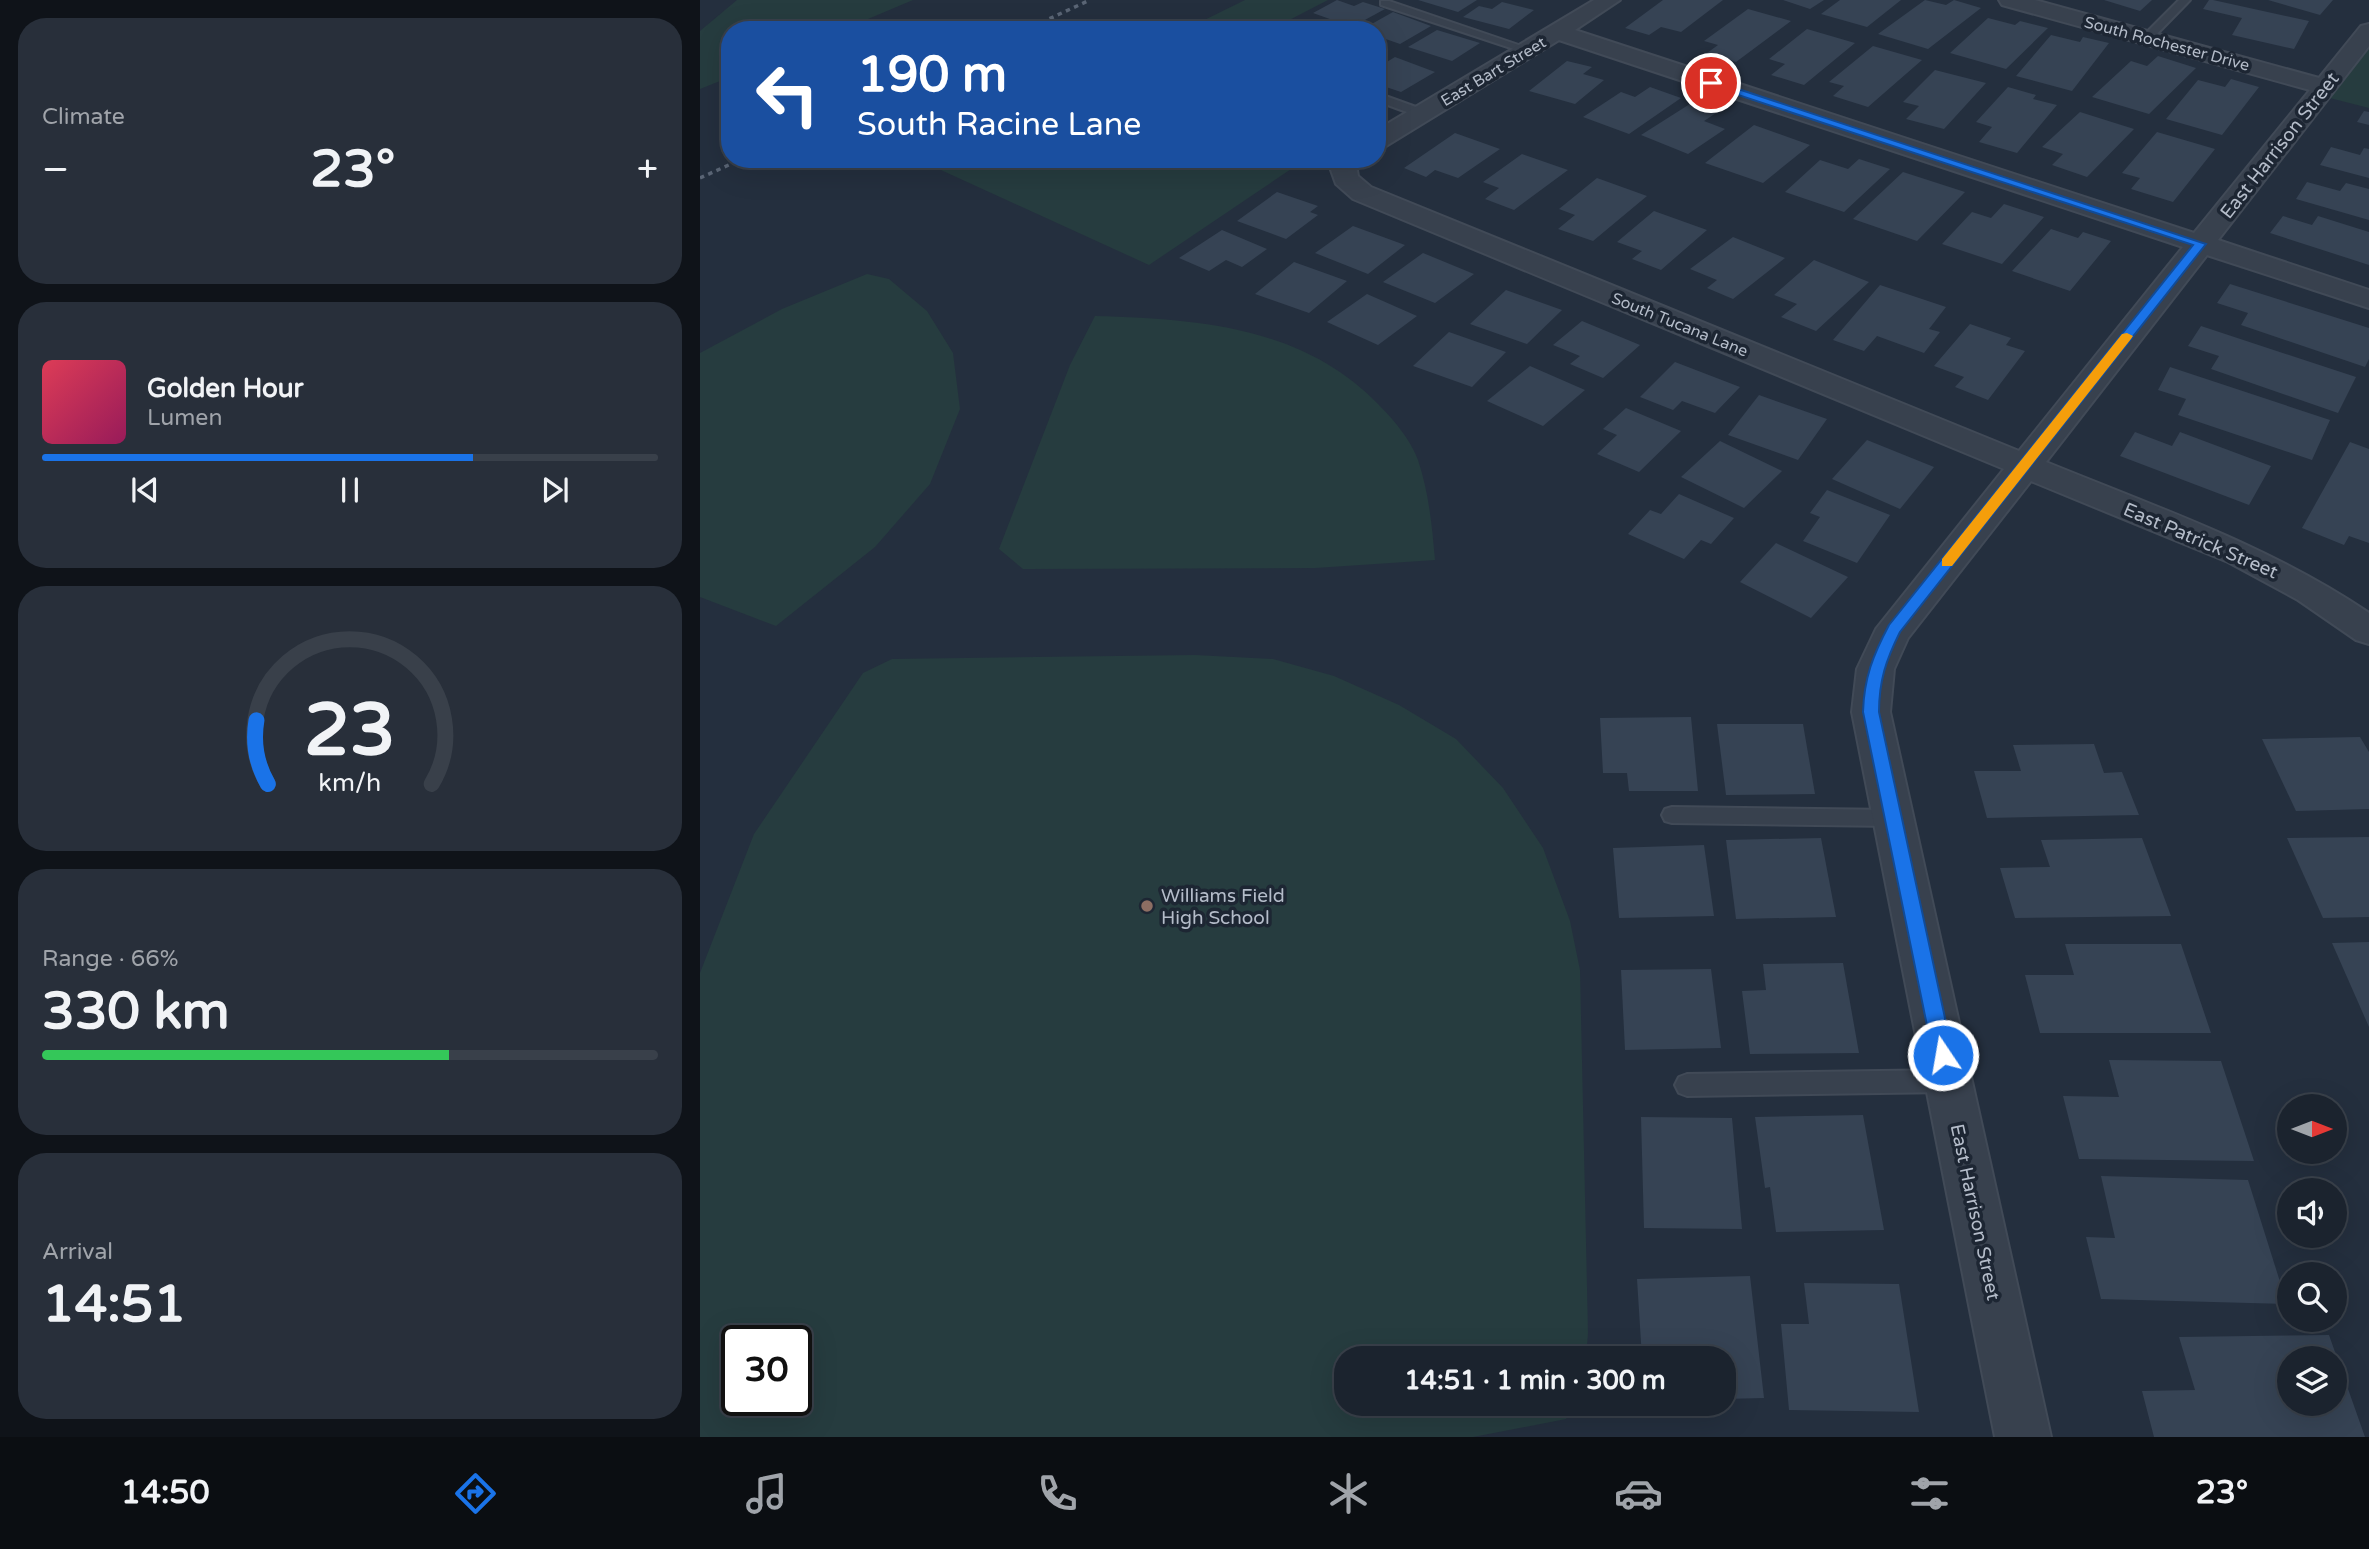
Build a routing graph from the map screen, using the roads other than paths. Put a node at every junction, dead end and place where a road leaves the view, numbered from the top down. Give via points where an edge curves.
1 (1609, 0) edge
2 (2010, 0) edge
3 (2185, 0) edge
4 (1385, 3) dead end
5 (2369, 30) edge
6 (1557, 32) junction
7 (2147, 38) junction
8 (1527, 50) junction
9 (2325, 87) junction
10 (1386, 100) edge
11 (1423, 114) junction
12 (1386, 136) edge
13 (1347, 168) edge
14 (2200, 244) junction
15 (2369, 299) edge
16 (2024, 465) junction
17 (2369, 631) edge
18 (1672, 815) dead end
19 (1893, 818) junction
20 (1949, 1081) junction
21 (1686, 1085) dead end
22 (2023, 1437) edge

1 - 6 street, East Bart Street
2 - 7 street, South Rochester Drive
3 - 7 lane
4 - 8 lane
5 - 9 street, East Harrison Street
6 - 8 street, East Bart Street
6 - 14 street
7 - 9 street, South Rochester Drive
8 - 11 street, East Bart Street
9 - 14 street, East Harrison Street
10 - 11 lane
11 - 12 street, East Bart Street
13 - 16 street, South Tucana Lane via 1348,184 1362,193
14 - 15 street
14 - 16 street, East Harrison Street
16 - 17 street, East Patrick Street via 2264,565 2311,590
16 - 19 street, East Harrison Street via 1895,629 1877,661 1871,712
18 - 19 lane
19 - 20 street, East Harrison Street
20 - 21 lane
20 - 22 street, East Harrison Street

